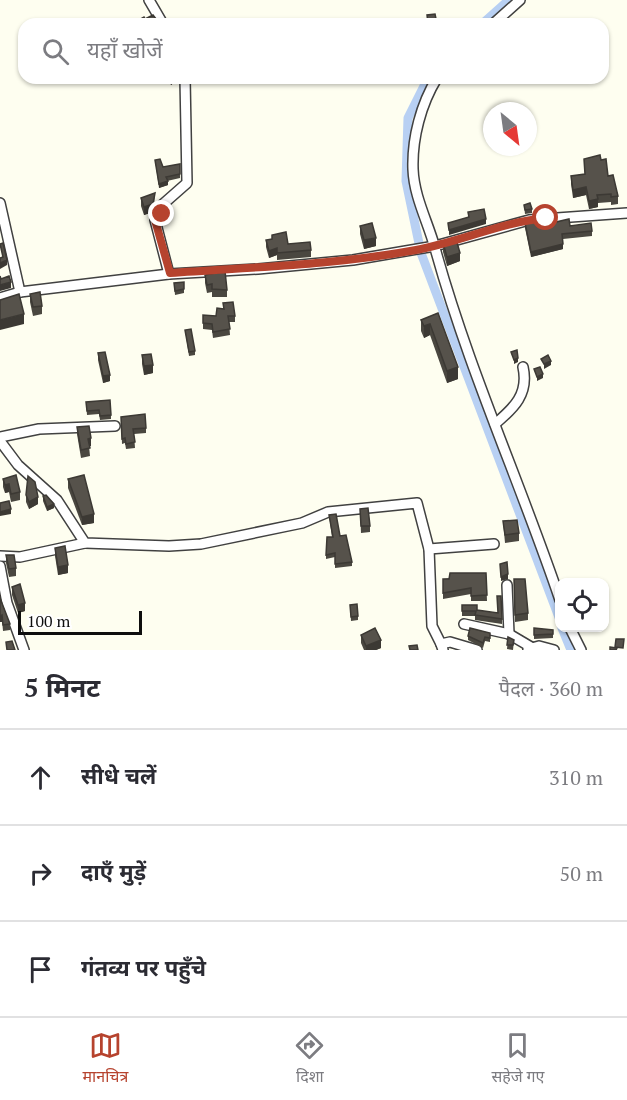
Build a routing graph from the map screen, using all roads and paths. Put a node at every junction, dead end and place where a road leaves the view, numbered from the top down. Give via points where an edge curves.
1 (148, 0) edge
2 (520, 0) edge
3 (159, 18) edge
4 (500, 18) edge
5 (185, 84) edge
6 (433, 84) edge
7 (0, 203) edge
8 (627, 213) edge
9 (431, 247) junction
10 (170, 273) junction
11 (20, 292) junction
12 (0, 298) edge
13 (523, 367) dead end
14 (495, 424) junction
15 (115, 426) dead end
16 (0, 439) edge
17 (85, 543) junction
18 (495, 544) dead end
19 (429, 549) junction
20 (0, 556) edge
21 (0, 566) edge
22 (507, 585) dead end
23 (555, 586) edge
24 (464, 624) dead end
25 (572, 632) edge
26 (508, 634) junction
27 (442, 647) edge
28 (529, 648) edge
29 (580, 649) edge
30 (24, 650) edge
31 (477, 650) edge
32 (554, 650) edge

1 - 3 street
2 - 4 street
5 - 10 street via 188,183 162,205 162,214 155,220
6 - 9 street via 418,124 413,170
7 - 11 street
8 - 9 street via 529,220
9 - 10 street via 258,269
9 - 14 street
10 - 11 street
11 - 12 street
13 - 14 street via 526,382 517,402
14 - 23 street
15 - 16 street via 39,429
16 - 17 street via 18,465 57,500
17 - 19 street via 201,544 302,524 328,512 414,502 420,508
17 - 20 street via 20,557
18 - 19 street
19 - 27 street via 430,617
21 - 30 street via 7,603
22 - 26 street
24 - 26 street
25 - 29 street
26 - 28 street
27 - 31 street via 450,642
28 - 32 street

